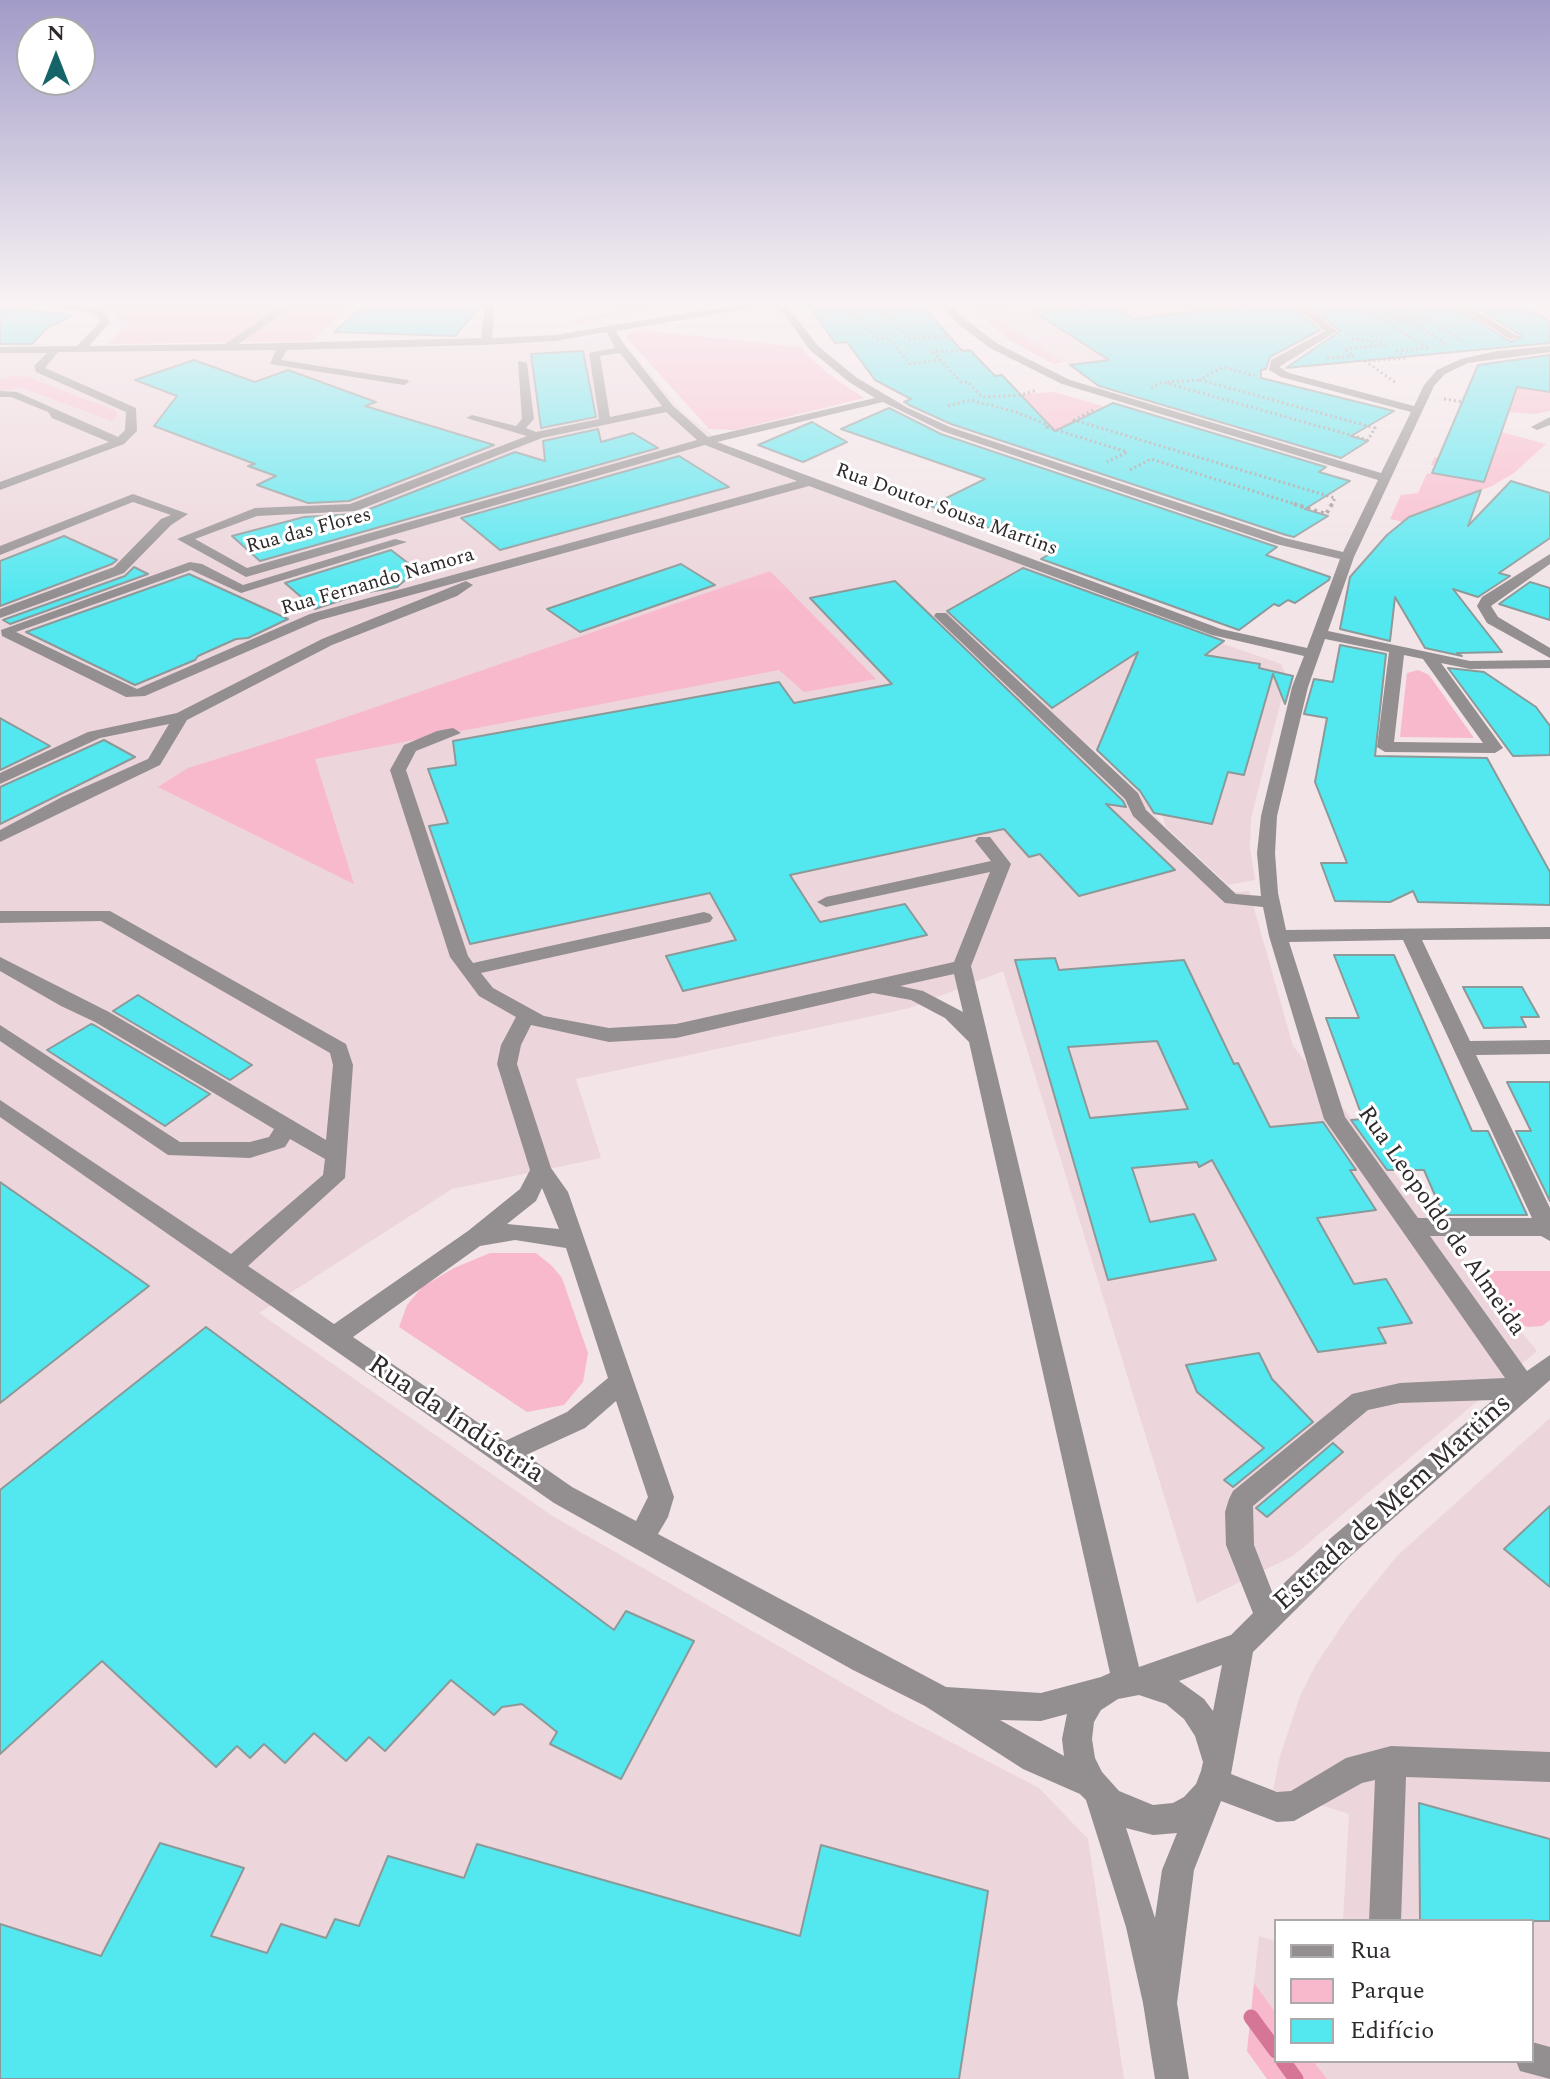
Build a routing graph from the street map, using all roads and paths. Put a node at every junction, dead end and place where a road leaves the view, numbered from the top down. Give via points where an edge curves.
1 (29, 401) edge
2 (111, 401) edge
3 (526, 401) edge
4 (602, 401) edge
5 (663, 401) edge
6 (875, 401) edge
7 (889, 401) edge
8 (975, 401) edge
9 (1122, 401) edge
10 (1230, 401) edge
11 (1383, 401) edge
12 (1421, 401) edge
13 (1125, 402) joint
14 (1101, 406) dead end
15 (669, 408) junction
16 (1417, 410) junction
17 (472, 418) dead end
18 (1550, 420) edge
19 (605, 421) junction
20 (1368, 427) dead end
21 (1537, 427) dead end
22 (519, 430) junction
23 (539, 435) junction
24 (706, 441) junction
25 (1137, 441) junction
26 (120, 442) junction
27 (1121, 450) junction
28 (1111, 470) dead end
29 (1122, 474) dead end
30 (1385, 478) junction
31 (809, 482) junction
32 (0, 486) edge
33 (400, 542) dead end
34 (0, 551) edge
35 (1347, 557) junction
36 (1550, 558) edge
37 (489, 572) junction
38 (0, 614) edge
39 (941, 616) dead end
40 (1319, 633) junction
41 (1397, 650) junction
42 (1312, 653) junction
43 (1550, 654) edge
44 (1428, 656) junction
45 (1550, 664) edge
46 (181, 717) junction
47 (453, 733) dead end
48 (0, 779) edge
49 (0, 837) edge
50 (984, 841) dead end
51 (1002, 864) junction
52 (826, 902) dead end
53 (1271, 902) junction
54 (0, 917) edge
55 (704, 918) dead end
56 (1545, 933) edge
57 (1410, 935) junction
58 (1278, 936) junction
59 (1550, 951) edge
60 (2, 966) edge
61 (962, 966) junction
62 (468, 970) junction
63 (868, 987) junction
64 (527, 1015) junction
65 (0, 1032) edge
66 (981, 1042) junction
67 (1550, 1047) edge
68 (1463, 1048) junction
69 (0, 1107) edge
70 (287, 1127) junction
71 (336, 1156) junction
72 (541, 1170) junction
73 (1412, 1227) junction
74 (1549, 1230) edge
75 (474, 1238) junction
76 (575, 1242) junction
77 (231, 1267) junction
78 (333, 1338) junction
79 (1550, 1365) edge
80 (621, 1382) junction
81 (1525, 1388) junction
82 (501, 1453) junction
83 (640, 1537) junction
84 (1269, 1617) junction
85 (1240, 1645) junction
86 (1126, 1683) junction
87 (935, 1696) junction
88 (1391, 1761) junction
89 (1550, 1767) edge
90 (1212, 1783) junction
91 (1095, 1787) junction
92 (1385, 1919) edge
93 (1160, 2003) junction
94 (1172, 2079) edge

1 - 26 street
2 - 26 street via 132,410 131,431
3 - 22 street via 528,419
4 - 19 street
5 - 15 street, Rua Doutor Sousa Martins
6 - 24 street
7 - 35 street via 986,444 1281,541
8 - 27 path
9 - 13 street
10 - 20 path via 1368,440 1375,428
11 - 16 street
12 - 16 street, Rua Leopoldo de Almeida
13 - 30 street
14 - 25 path via 1074,420
15 - 19 street, Rua das Flores
15 - 24 street, Rua Doutor Sousa Martins
16 - 30 street, Rua Leopoldo de Almeida
17 - 22 street
18 - 21 street
19 - 23 street, Rua das Flores
22 - 23 street
23 - 24 street, Rua das Flores via 352,508 255,512 184,539 246,573
24 - 31 street, Rua Doutor Sousa Martins
25 - 27 path
25 - 29 path via 1335,498 1326,514 1151,459
26 - 32 street
27 - 28 path via 1127,452 1099,466
30 - 35 street, Rua Leopoldo de Almeida
31 - 37 street, Rua Fernando Namora
31 - 42 street, Rua Doutor Sousa Martins via 1217,632
33 - 37 street, Rua Fernando Namora via 241,589 190,566 7,633 131,694 140,693 315,617
34 - 38 street via 133,498 182,514 166,522 119,570
35 - 40 street, Rua Leopoldo de Almeida
36 - 43 street via 1484,606 1492,620
37 - 46 street via 452,593 327,642
39 - 53 street via 1231,899
40 - 41 street
40 - 42 street, Rua Leopoldo de Almeida
41 - 44 street
41 - 44 street via 1385,747 1495,748
42 - 53 street, Rua Leopoldo de Almeida via 1269,816
44 - 45 street via 1470,665
46 - 48 street via 94,735
46 - 49 street via 154,762
47 - 62 street via 410,748 398,770 459,957
50 - 51 street
51 - 52 street
51 - 61 street
53 - 58 street, Rua Leopoldo de Almeida
54 - 71 street via 104,915 339,1049 343,1065
55 - 62 street
56 - 57 street
56 - 59 street
57 - 58 street
57 - 68 street
58 - 73 street, Rua Leopoldo de Almeida via 1335,1119
60 - 70 street via 102,1017
61 - 63 street
61 - 66 street
62 - 64 street via 486,992
63 - 64 street via 676,1031 609,1035
63 - 66 street via 916,995 952,1013
64 - 72 street via 507,1064
65 - 70 street via 176,1150 250,1150 277,1142
66 - 86 street
67 - 68 street
68 - 74 street
69 - 77 street, Rua da Indústria
70 - 71 street
71 - 77 street via 334,1178
72 - 75 street via 528,1195
72 - 76 street via 557,1192
73 - 74 street
73 - 81 street, Rua Leopoldo de Almeida
75 - 76 street via 515,1231
75 - 78 street
76 - 80 street
77 - 78 street, Rua da Indústria
78 - 82 street, Rua da Indústria
79 - 81 street, Estrada de Mem Martins
80 - 82 street via 576,1420
80 - 83 street via 661,1497
81 - 84 street, Estrada de Mem Martins via 1335,1552
81 - 84 street via 1400,1393 1361,1401 1242,1499 1240,1545
82 - 83 street, Rua da Indústria
83 - 87 street, Rua da Indústria
84 - 85 street, Estrada de Mem Martins
85 - 86 street, Estrada de Mem Martins
85 - 90 street, Estrada de Mem Martins
86 - 87 street, Rua da Indústria via 1041,1707 979,1705
86 - 90 street via 1175,1693 1194,1709 1216,1750
86 - 91 street, Estrada de Mem Martins via 1091,1700 1080,1718 1078,1750
87 - 91 street, Rua da Indústria via 1034,1758
88 - 89 street
88 - 90 street via 1357,1769 1294,1806 1265,1803
88 - 92 street
90 - 91 street via 1195,1808 1175,1818 1153,1820 1108,1802
90 - 93 street, Estrada de Mem Martins via 1178,1870
91 - 93 street, Estrada de Mem Martins via 1142,1927
93 - 94 street, Estrada de Mem Martins

